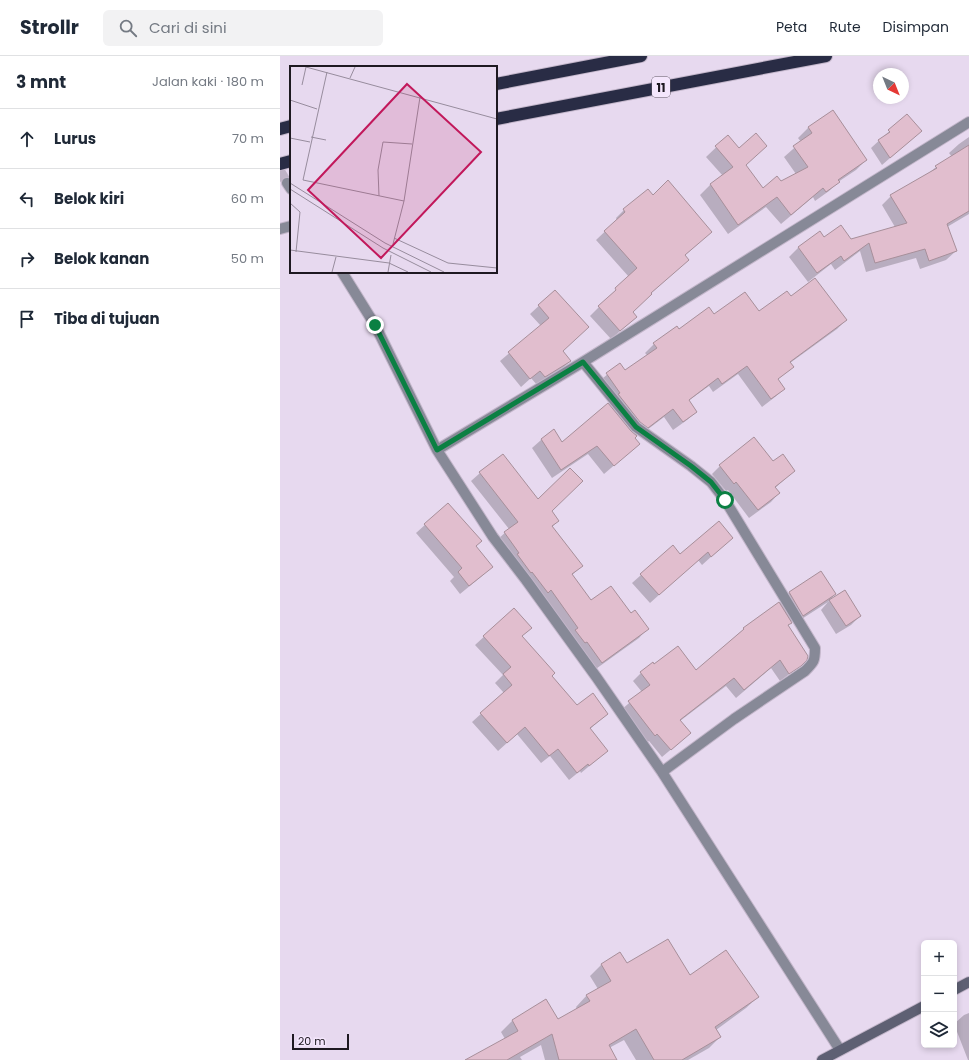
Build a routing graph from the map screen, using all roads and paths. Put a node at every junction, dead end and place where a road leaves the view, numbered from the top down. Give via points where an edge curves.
1 (641, 56) edge
2 (826, 56) edge
3 (497, 84) edge
4 (497, 118) edge
5 (969, 122) edge
6 (290, 126) edge
7 (280, 129) edge
8 (290, 161) edge
9 (280, 164) edge
10 (290, 226) edge
11 (280, 229) edge
12 (343, 273) edge
13 (583, 362) junction
14 (437, 450) junction
15 (662, 772) junction
16 (969, 982) edge
17 (957, 988) edge
18 (921, 1008) edge
19 (840, 1050) junction
20 (822, 1060) edge

1 - 3 highway
2 - 4 highway, 11
5 - 13 street
6 - 7 highway
8 - 9 highway
10 - 11 street
12 - 14 street via 375,325
13 - 14 street
13 - 15 street via 636,427 711,482 725,500 815,648 815,659 805,671
14 - 15 street via 493,537
15 - 19 street
16 - 17 street
18 - 19 street
19 - 20 street

